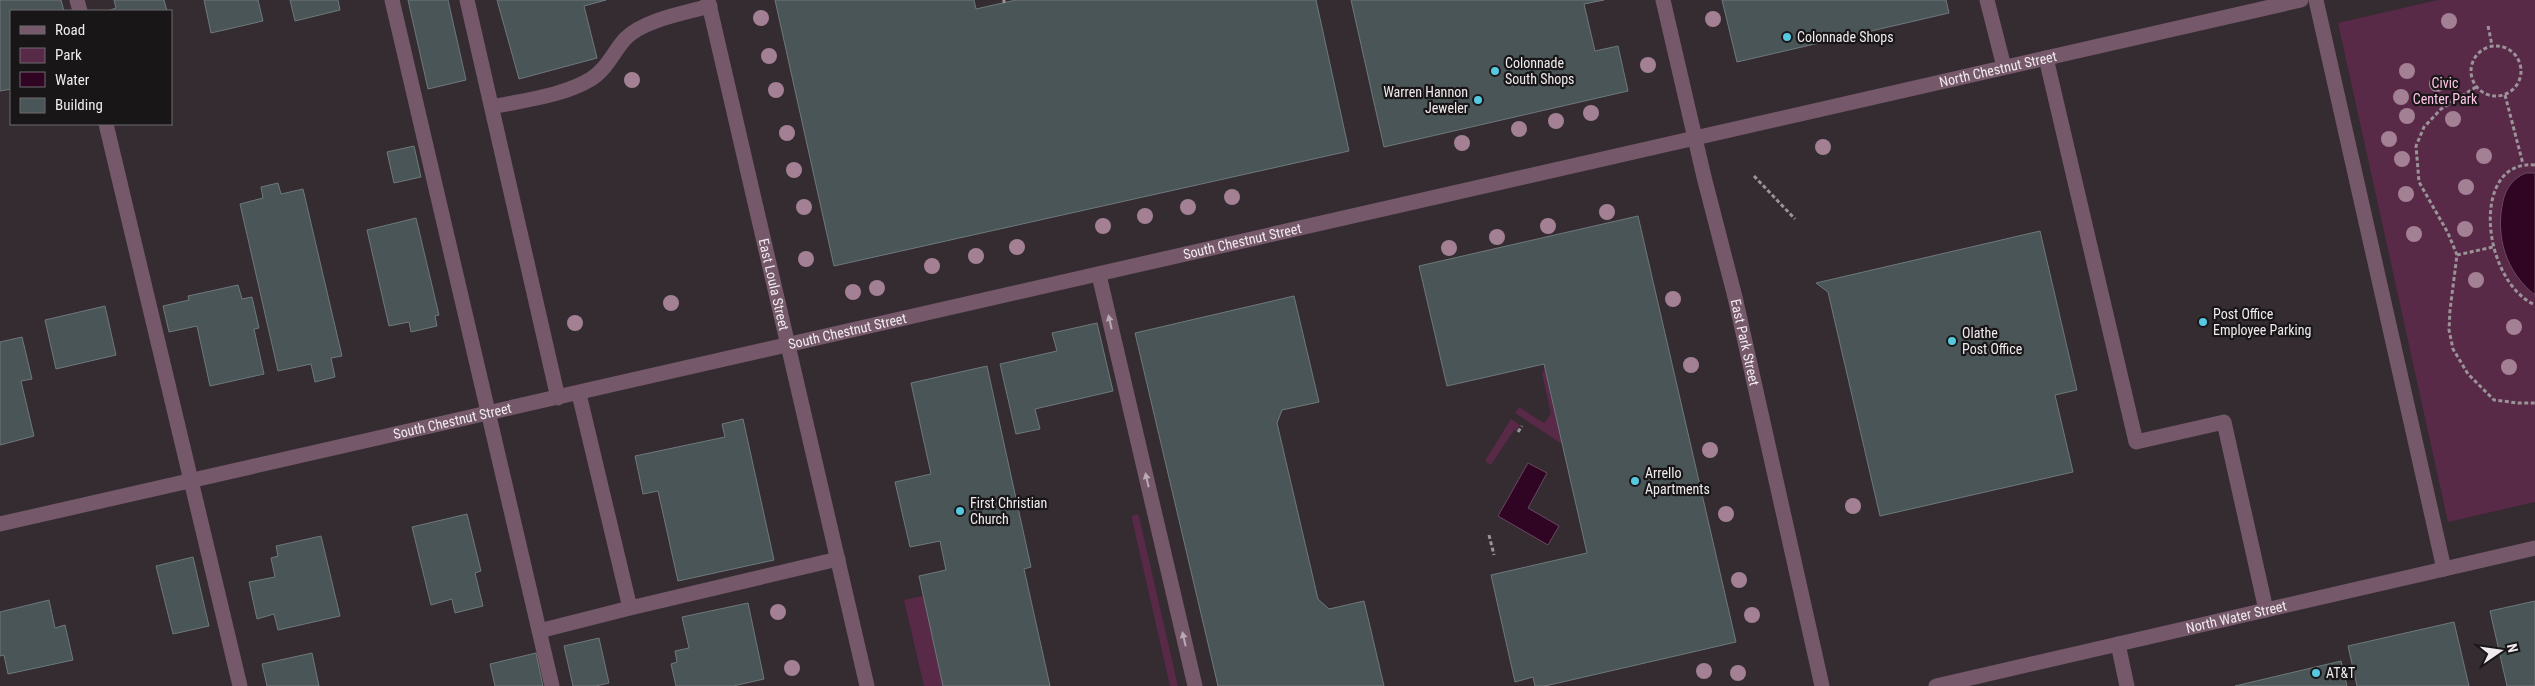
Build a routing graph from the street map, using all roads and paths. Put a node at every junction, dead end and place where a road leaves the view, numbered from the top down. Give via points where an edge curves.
1 (392, 0) edge
2 (467, 0) edge
3 (1663, 0) edge
4 (1987, 0) edge
5 (2301, 0) edge
6 (2316, 0) edge
7 (709, 3) edge
8 (2488, 26) dead end
9 (2492, 45) junction
10 (2046, 58) junction
11 (2004, 67) junction
12 (2476, 87) junction
13 (2505, 95) junction
14 (492, 107) junction
15 (106, 125) edge
16 (1695, 137) junction
17 (2524, 164) junction
18 (2535, 165) edge
19 (1754, 176) dead end
20 (1794, 219) dead end
21 (2493, 247) junction
22 (2456, 255) junction
23 (1099, 274) junction
24 (2535, 305) edge
25 (788, 346) junction
26 (579, 394) junction
27 (558, 398) junction
28 (2535, 403) edge
29 (488, 414) junction
30 (1522, 426) dead end
31 (1518, 432) dead end
32 (190, 483) junction
33 (0, 524) edge
34 (1489, 535) dead end
35 (2535, 548) edge
36 (1494, 555) dead end
37 (838, 559) junction
38 (2444, 569) junction
39 (630, 608) junction
40 (2266, 610) junction
41 (539, 631) junction
42 (2118, 644) junction
43 (240, 686) edge
44 (552, 686) edge
45 (867, 686) edge
46 (1195, 686) edge
47 (1822, 686) edge
48 (1936, 686) edge
49 (2127, 686) edge

1 - 29 street
2 - 14 street
3 - 16 street, East Park Street
4 - 11 street
5 - 10 street, North Chestnut Street
6 - 38 street
7 - 14 street via 636,29 592,78 574,88
7 - 25 street, East Loula Street
8 - 9 path
9 - 12 path via 2476,54 2472,62 2470,70
9 - 13 path via 2500,45 2515,53 2522,68 2518,84
10 - 11 street, North Chestnut Street
10 - 40 street via 2136,442 2224,422
11 - 16 street, North Chestnut Street
12 - 13 path via 2489,96
12 - 22 path via 2441,109 2424,127 2416,146 2419,182 2448,232
13 - 17 path
14 - 27 street
15 - 32 street
16 - 23 street, South Chestnut Street
16 - 47 street, East Park Street via 1737,306
17 - 18 path
17 - 21 path via 2505,176 2495,192 2490,215
19 - 20 path
21 - 22 path
21 - 24 path via 2510,283 2526,301
22 - 28 path via 2450,310 2453,349 2468,374 2494,400
23 - 25 street, South Chestnut Street
46 -> 23 street
25 - 26 street, South Chestnut Street
25 - 37 street, East Loula Street
26 - 27 street, South Chestnut Street
26 - 39 street
27 - 29 street, South Chestnut Street
29 - 32 street, South Chestnut Street
29 - 41 street
30 - 31 path
32 - 33 street, South Chestnut Street
32 - 43 street via 202,521
34 - 36 path
35 - 38 street, North Water Street
37 - 39 street
37 - 45 street, East Loula Street
38 - 40 street, North Water Street
39 - 41 street
40 - 42 street, North Water Street
41 - 44 street
42 - 48 street, North Water Street
42 - 49 street

